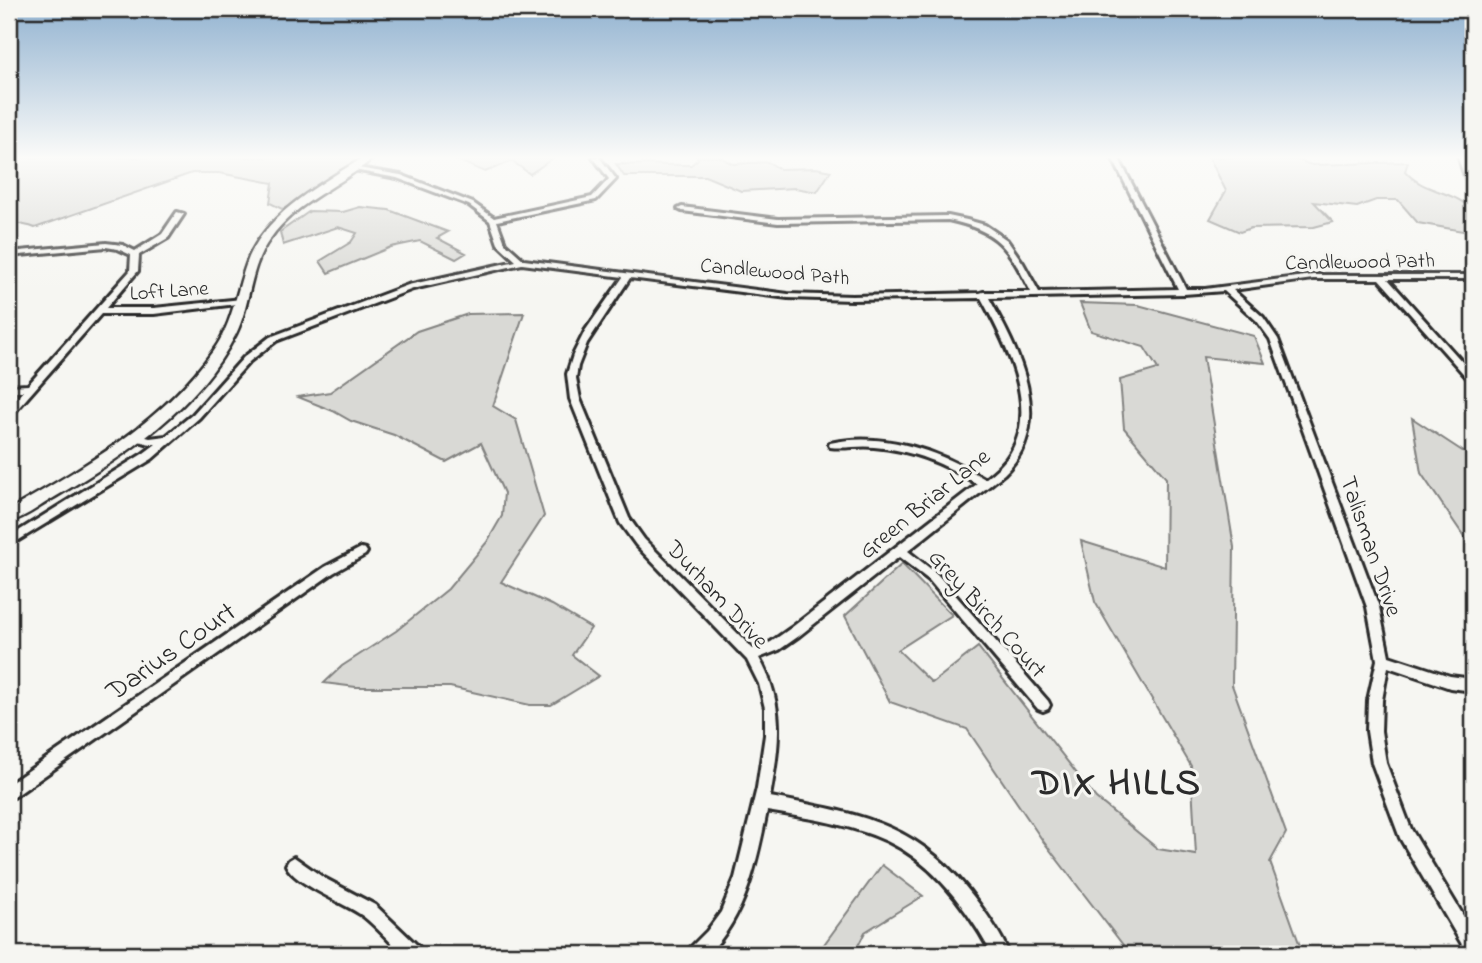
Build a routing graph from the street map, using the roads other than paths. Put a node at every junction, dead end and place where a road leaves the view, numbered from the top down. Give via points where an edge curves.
1 (308, 202) edge
2 (466, 202) edge
3 (579, 202) edge
4 (1138, 202) edge
5 (682, 209) dead end
6 (180, 214) dead end
7 (493, 219) junction
8 (9, 254) edge
9 (135, 254) junction
10 (522, 262) junction
11 (628, 275) junction
12 (1473, 277) edge
13 (1382, 278) junction
14 (1226, 289) junction
15 (1036, 292) junction
16 (1184, 292) junction
17 (983, 293) junction
18 (242, 301) junction
19 (98, 311) junction
20 (1473, 379) edge
21 (9, 388) edge
22 (31, 388) junction
23 (9, 413) edge
24 (135, 438) junction
25 (170, 439) junction
26 (834, 445) dead end
27 (985, 484) junction
28 (9, 517) edge
29 (9, 542) edge
30 (900, 551) junction
31 (361, 552) dead end
32 (751, 656) junction
33 (1383, 660) junction
34 (1473, 685) edge
35 (1043, 705) dead end
36 (9, 792) edge
37 (760, 802) junction
38 (294, 865) dead end
39 (1473, 947) edge
40 (414, 954) edge
41 (696, 954) edge
42 (1001, 954) edge

1 - 18 main road via 276,225 255,257
2 - 7 street
3 - 7 street
4 - 16 street
5 - 15 street via 778,221 966,220 998,233
6 - 9 street via 165,236
7 - 10 street via 502,244
8 - 9 street via 98,245
9 - 19 street via 135,271
10 - 11 street, Candlewood Path
10 - 25 street, Candlewood Path via 411,287 273,339 247,359
11 - 17 street, Candlewood Path via 788,296
11 - 32 street, Durham Drive via 573,366 575,399 624,520
12 - 13 street, Candlewood Path
13 - 14 street, Candlewood Path via 1313,277
13 - 20 street
14 - 16 street, Candlewood Path
14 - 33 street, Talisman Drive via 1274,339 1373,607
15 - 16 street, Candlewood Path
15 - 17 street, Candlewood Path
17 - 27 street, Green Briar Lane via 1016,357 1026,396 1023,438 1013,458
18 - 19 street, Loft Lane via 154,311
18 - 24 main road via 233,329 189,390
19 - 22 street
21 - 22 street
22 - 23 street
24 - 25 street
24 - 28 main road
25 - 29 street, Candlewood Path via 125,472
26 - 27 street via 856,440 940,457
27 - 30 street, Green Briar Lane
30 - 32 street, Green Briar Lane via 795,632
30 - 35 street, Grey Birch Court via 933,577
31 - 36 street, Darius Court via 329,569
32 - 37 street, Durham Drive via 762,673 772,715
33 - 34 street
33 - 39 street, Talisman Drive via 1375,700 1379,762 1405,834
37 - 41 street, Durham Drive via 743,883 728,917
37 - 42 street via 897,837 961,893
38 - 40 street via 369,911

